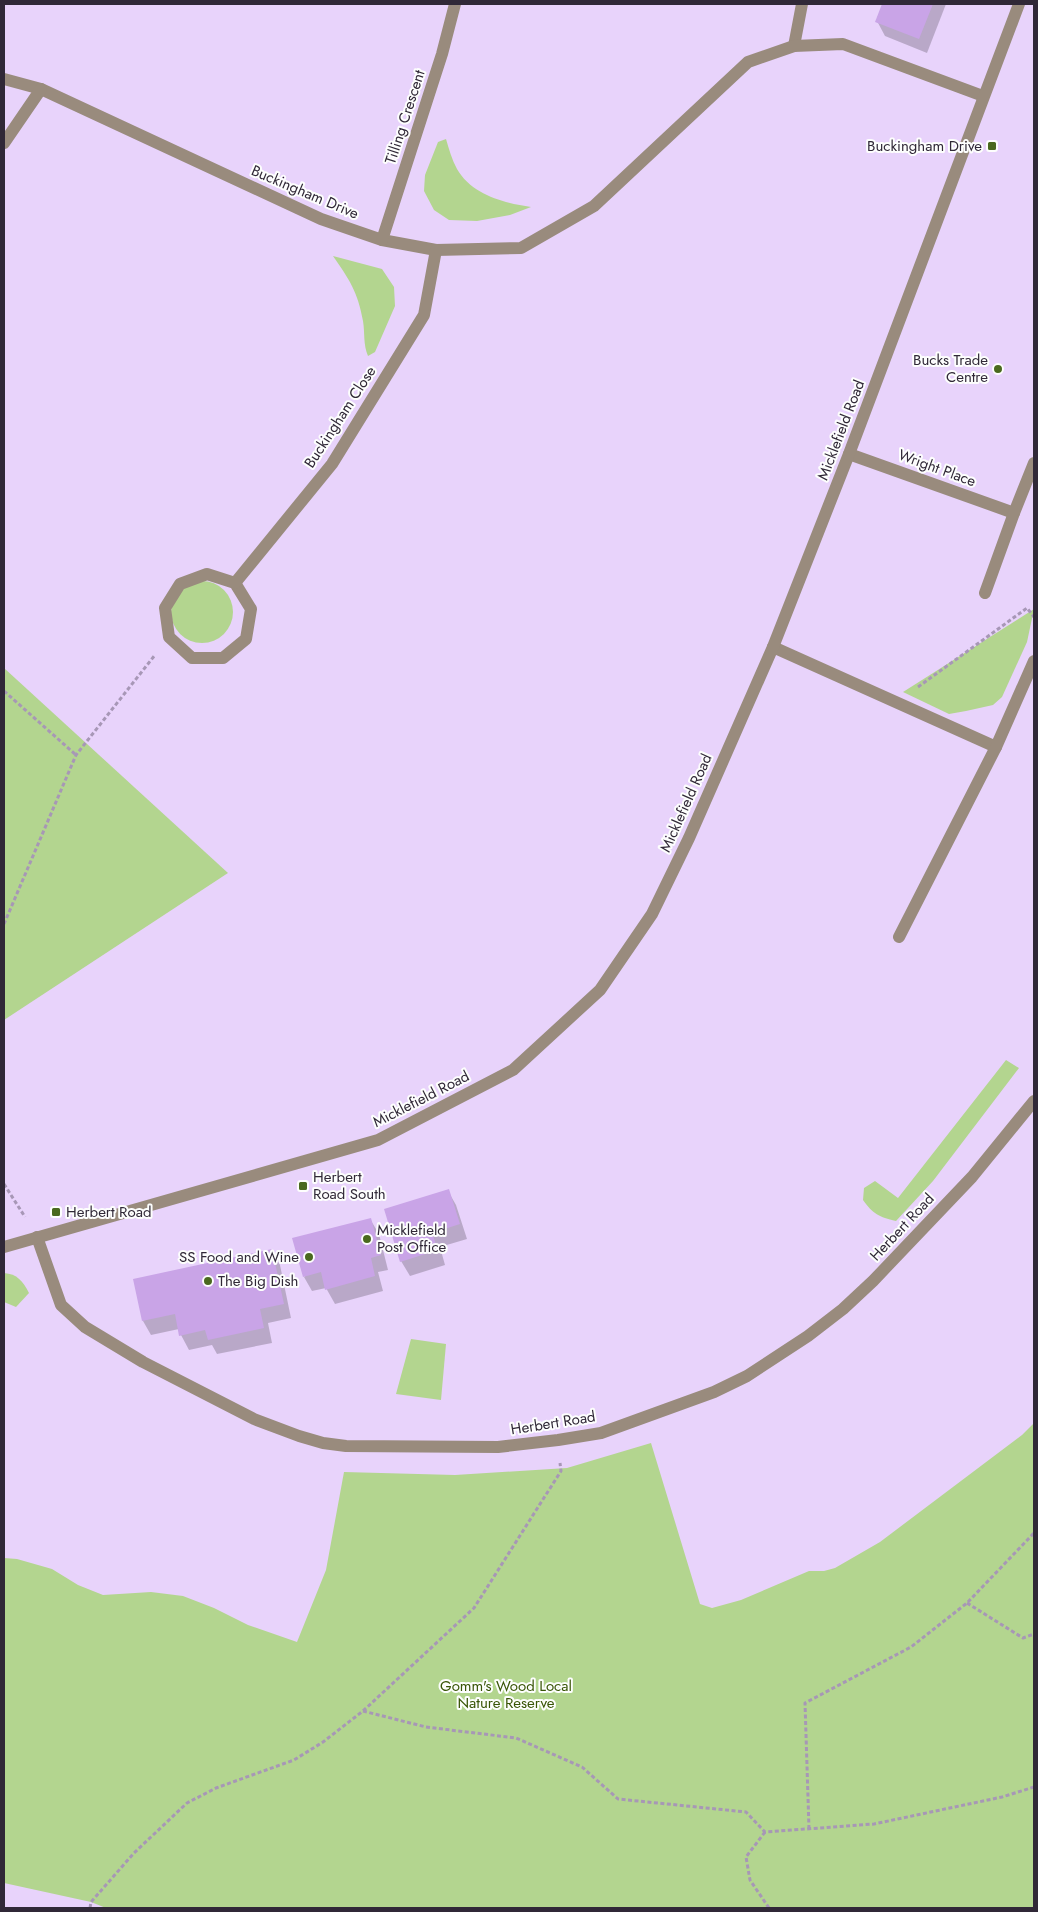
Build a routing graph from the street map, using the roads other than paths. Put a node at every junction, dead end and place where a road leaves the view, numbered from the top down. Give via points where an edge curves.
1 (455, 4) edge
2 (802, 4) edge
3 (1019, 4) edge
4 (794, 46) junction
5 (4, 79) edge
6 (41, 89) junction
7 (984, 96) junction
8 (4, 143) edge
9 (382, 240) junction
10 (436, 250) junction
11 (849, 454) junction
12 (1034, 463) edge
13 (1014, 513) junction
14 (234, 582) junction
15 (985, 593) dead end
16 (773, 647) junction
17 (1034, 661) edge
18 (996, 747) junction
19 (899, 937) dead end
20 (1034, 1101) edge
21 (37, 1237) junction
22 (4, 1247) edge

1 - 9 street, Tilling Crescent
2 - 4 street
3 - 7 street, Micklefield Road
4 - 7 street, Buckingham Drive via 842,44
4 - 10 street, Buckingham Drive via 748,62 594,206 521,248
5 - 6 street, Buckingham Drive
6 - 8 street
6 - 9 street, Buckingham Drive via 321,219
7 - 11 street, Micklefield Road
9 - 10 street, Buckingham Drive
10 - 14 street, Buckingham Close via 424,315 332,464
11 - 13 street, Wright Place
11 - 16 street, Micklefield Road
12 - 13 street
13 - 15 street
14 - 14 street via 251,609 246,639 222,658 192,658 169,637 165,608 180,584 207,574
16 - 18 street
16 - 21 street, Micklefield Road via 652,914 600,990 512,1070 378,1140
17 - 18 street
18 - 19 street
20 - 21 street, Herbert Road via 972,1177 903,1251 842,1310 808,1336 747,1376 714,1392 601,1433 558,1440 498,1447 346,1446 323,1443 272,1426 143,1362 85,1327 61,1305
21 - 22 street, Micklefield Road

